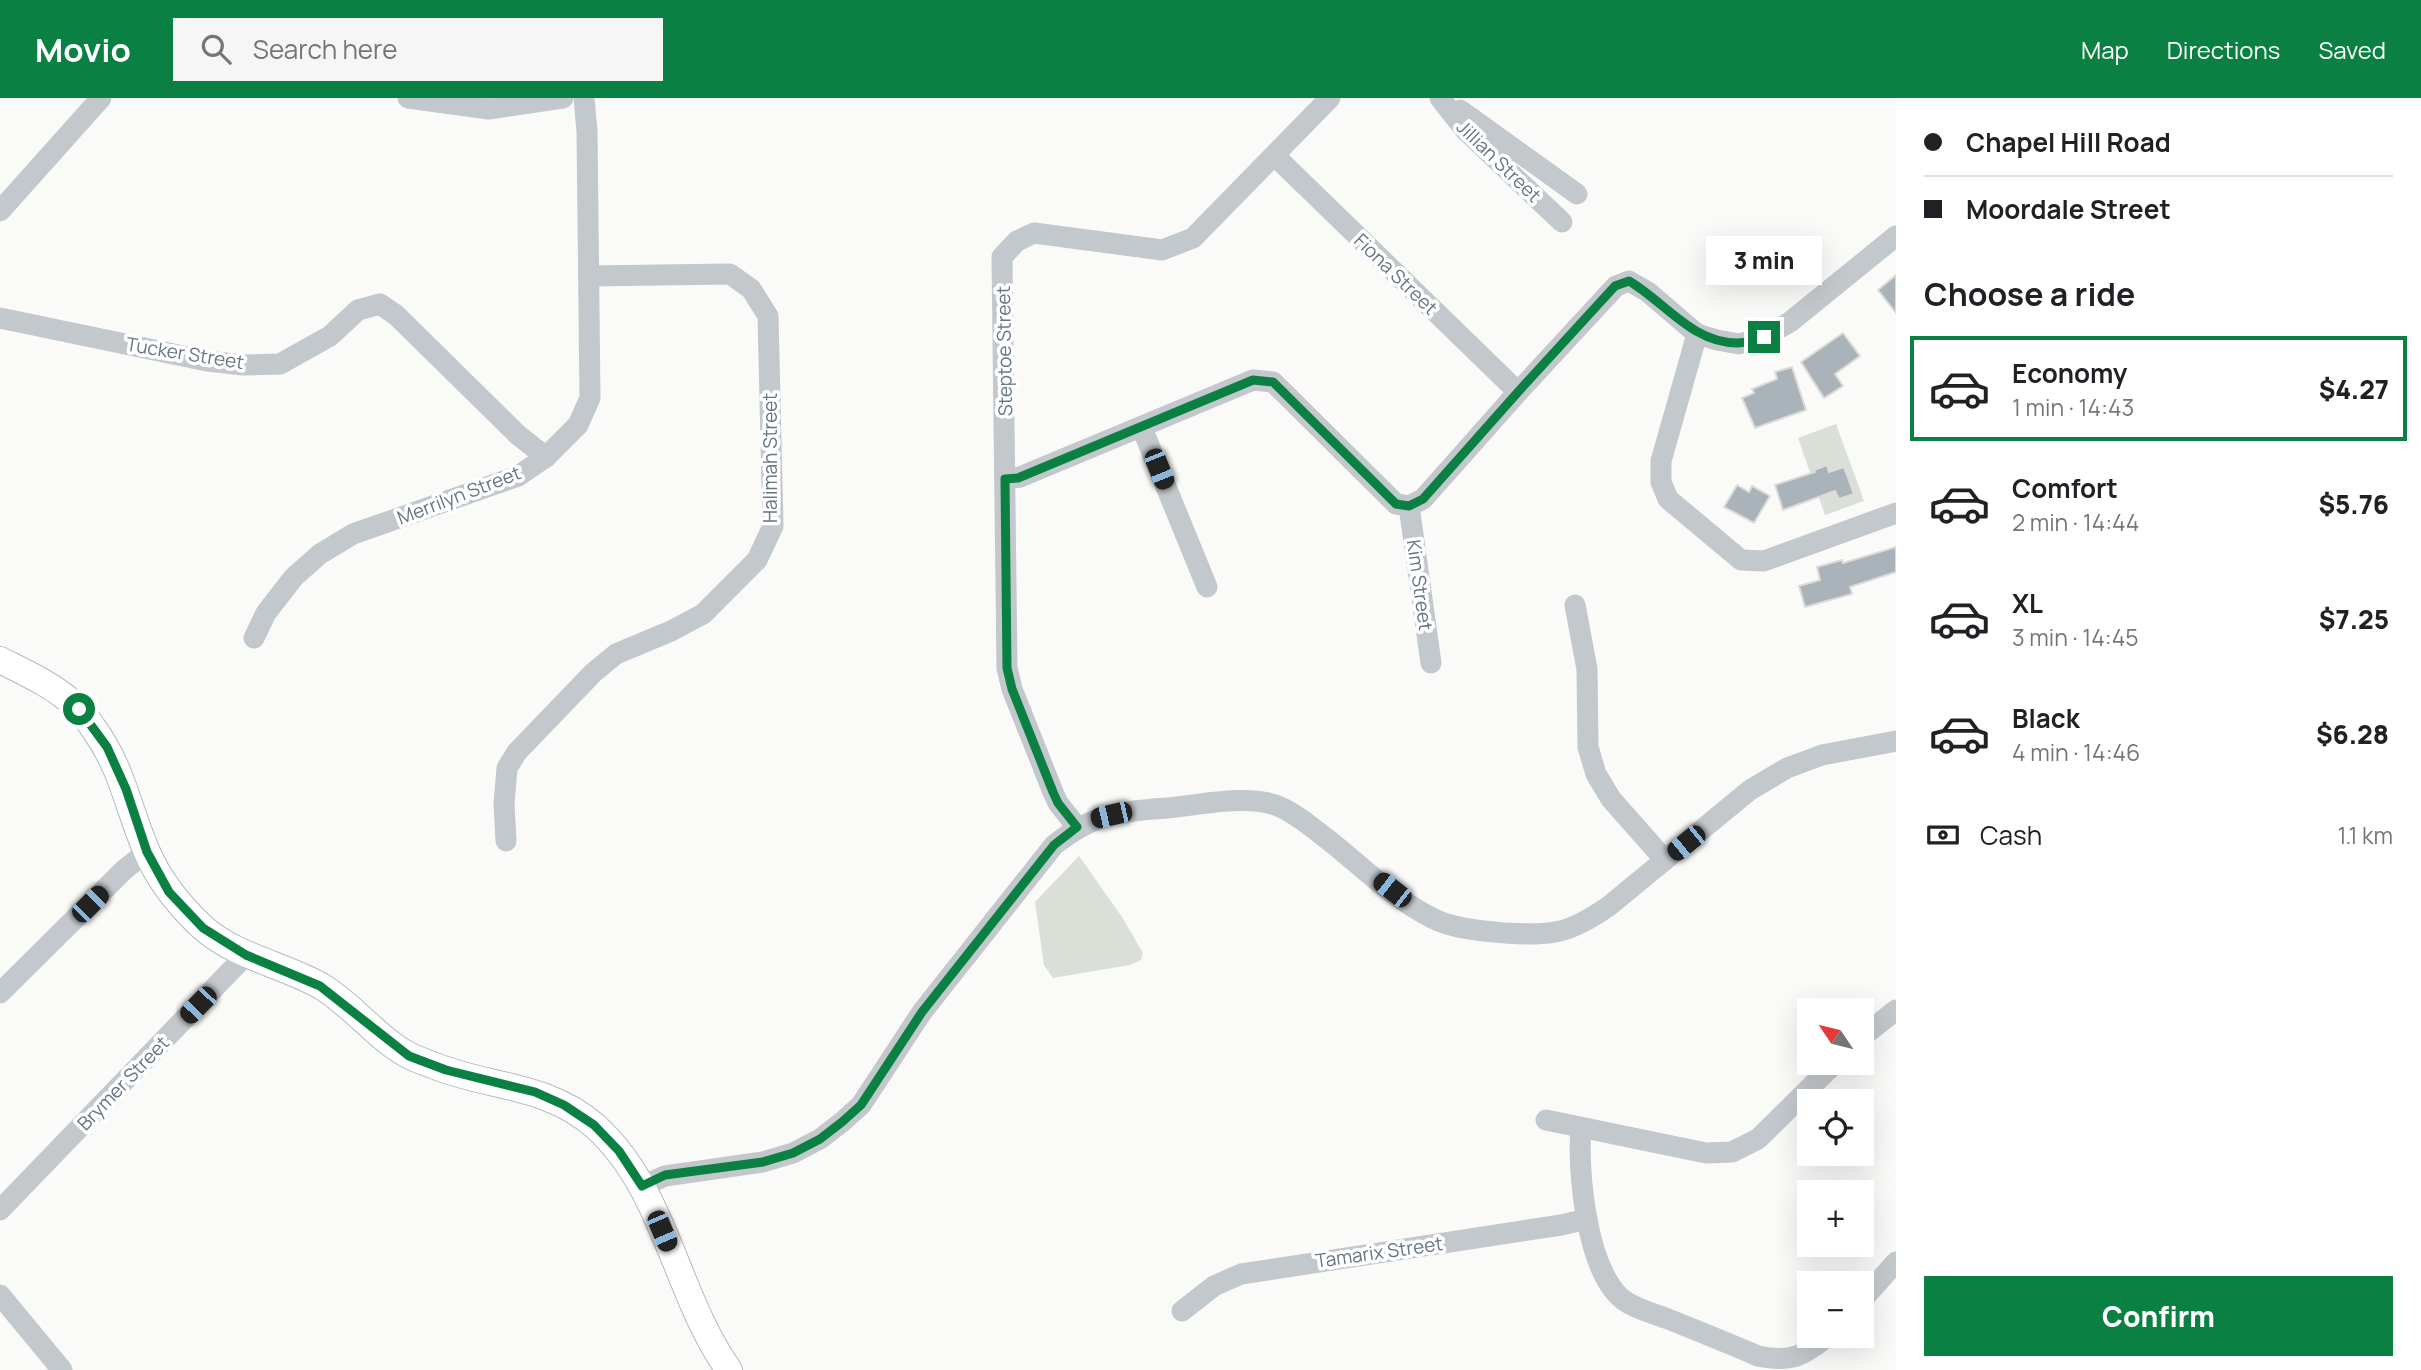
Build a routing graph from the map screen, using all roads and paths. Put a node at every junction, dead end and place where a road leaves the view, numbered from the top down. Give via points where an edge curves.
1 (101, 98) edge
2 (408, 98) edge
3 (584, 98) edge
4 (1330, 98) edge
5 (1442, 98) edge
6 (549, 100) edge
7 (1275, 156) junction
8 (1577, 194) dead end
9 (0, 211) edge
10 (1562, 222) dead end
11 (1896, 236) edge
12 (589, 275) junction
13 (0, 317) edge
14 (1697, 334) junction
15 (1518, 392) junction
16 (1142, 428) junction
17 (546, 457) junction
18 (1005, 479) junction
19 (1409, 506) junction
20 (1896, 513) edge
21 (1207, 587) dead end
22 (1574, 605) dead end
23 (254, 638) dead end
24 (0, 660) edge
25 (1431, 663) dead end
26 (1896, 741) edge
27 (1077, 827) junction
28 (506, 841) dead end
29 (147, 852) junction
30 (1665, 860) junction
31 (246, 955) junction
32 (0, 993) edge
33 (1896, 1010) edge
34 (1874, 1027) edge
35 (1823, 1075) edge
36 (1546, 1121) dead end
37 (1581, 1128) junction
38 (642, 1186) junction
39 (0, 1210) edge
40 (1587, 1219) junction
41 (1896, 1262) edge
42 (1874, 1287) edge
43 (0, 1295) edge
44 (1182, 1311) dead end
45 (1812, 1348) edge
46 (62, 1370) edge
47 (729, 1370) edge

1 - 9 street
2 - 6 street via 489,109
3 - 12 street, Merrilyn Street
4 - 7 street, Steptoe Street
5 - 8 street, Jillian Street
5 - 10 street, Jillian Street via 1466,131
7 - 15 street, Fiona Street
7 - 18 street, Steptoe Street via 1193,238 1162,250 1034,233 1017,241 1002,257
11 - 14 street via 1790,322 1764,337 1739,344
12 - 17 street, Merrilyn Street via 590,398 578,425
12 - 28 street, Halimah Street via 730,274 751,289 768,316 773,526 757,560 703,614 615,654 517,752 507,768
13 - 17 street, Tucker Street via 207,361 280,364 330,337 358,310 380,304
14 - 15 street via 1629,281 1615,286
14 - 20 street via 1661,461 1661,482 1668,499 1741,560 1764,561
15 - 19 street via 1423,499
16 - 18 street via 1018,478
16 - 19 street via 1253,380 1273,382 1396,504
16 - 21 street
17 - 23 street, Merrilyn Street via 518,475 353,534 320,554 294,576
18 - 27 street, Steptoe Street via 1007,668 1053,792
19 - 25 street, Kim Street
22 - 30 street via 1587,669 1588,747 1595,774
24 - 29 main road via 45,682 79,709 107,747
26 - 30 street via 1822,755 1787,768 1750,790
27 - 30 street via 1128,811 1252,800 1278,806 1434,920 1475,931 1538,935 1560,933 1587,922
27 - 38 street via 1054,845 922,1012 861,1105 842,1122 793,1153 763,1162 665,1175
29 - 31 main road via 169,892 203,928
29 - 32 street
31 - 38 main road via 320,986 409,1056 535,1092 564,1105 594,1125 619,1151
31 - 39 street, Brymer Street
33 - 34 street
35 - 37 street via 1758,1139 1732,1152 1706,1153
36 - 37 street
37 - 40 street via 1579,1155
38 - 47 main road via 712,1345
40 - 44 street, Tamarix Street via 1241,1274 1214,1286
40 - 45 street via 1608,1285 1627,1303 1758,1356 1778,1360
41 - 42 street
43 - 46 street

